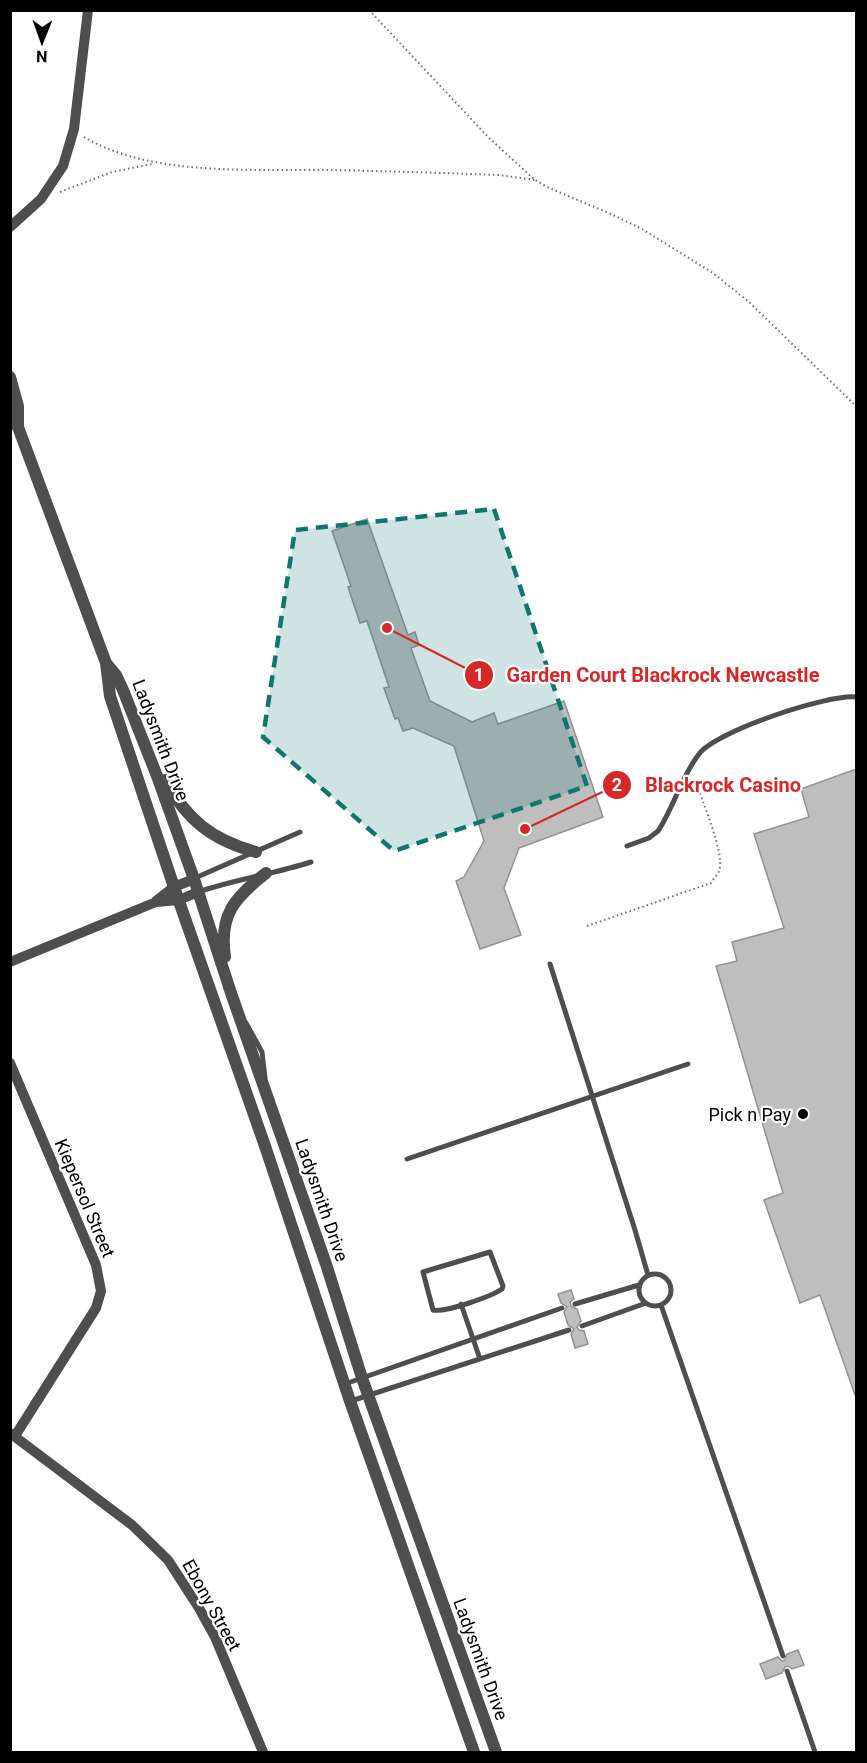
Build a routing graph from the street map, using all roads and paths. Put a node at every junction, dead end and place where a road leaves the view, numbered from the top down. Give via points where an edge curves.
1 (88, 10) edge
2 (369, 10) edge
3 (74, 129) junction
4 (155, 163) junction
5 (535, 180) junction
6 (41, 199) junction
7 (10, 227) edge
8 (10, 376) edge
9 (856, 406) edge
10 (10, 415) edge
11 (18, 427) junction
12 (106, 663) junction
13 (856, 696) edge
14 (143, 742) junction
15 (692, 765) junction
16 (300, 832) dead end
17 (627, 846) dead end
18 (256, 852) junction
19 (311, 862) dead end
20 (266, 873) junction
21 (194, 879) junction
22 (174, 886) junction
23 (198, 892) junction
24 (179, 900) junction
25 (156, 902) junction
26 (587, 926) dead end
27 (10, 962) edge
28 (549, 964) dead end
29 (231, 993) junction
30 (10, 1063) edge
31 (688, 1064) dead end
32 (592, 1098) junction
33 (407, 1160) dead end
34 (648, 1275) junction
35 (639, 1285) junction
36 (646, 1303) junction
37 (461, 1304) junction
38 (575, 1304) dead end
39 (661, 1305) junction
40 (562, 1308) dead end
41 (582, 1326) dead end
42 (569, 1330) dead end
43 (473, 1340) junction
44 (480, 1359) junction
45 (362, 1378) junction
46 (345, 1384) junction
47 (368, 1395) junction
48 (350, 1401) junction
49 (13, 1434) edge
50 (783, 1656) dead end
51 (787, 1671) dead end
52 (263, 1752) edge
53 (474, 1752) edge
54 (496, 1752) edge
55 (815, 1752) edge

1 - 3 street
2 - 5 path via 451,99
3 - 4 path via 103,147
3 - 6 street via 63,166
4 - 5 path via 499,175
4 - 6 path via 112,172
5 - 9 path via 642,229 712,273 749,302
6 - 7 street
8 - 11 street, Ladysmith Drive via 18,406
10 - 11 street, Ladysmith Drive
11 - 12 street, Ladysmith Drive
12 - 14 street, Ladysmith Drive via 119,682
12 - 22 street, Ladysmith Drive via 110,696
13 - 15 lane via 826,699 735,731 710,743
14 - 18 street via 172,792 199,825 222,840
14 - 21 street, Ladysmith Drive
15 - 17 lane via 658,831
15 - 26 path via 718,845 719,872 711,883
16 - 18 lane
18 - 21 lane
19 - 20 lane
20 - 23 lane
20 - 29 street via 232,905 224,927
21 - 22 street
21 - 23 street, Ladysmith Drive
22 - 24 street, Ladysmith Drive
22 - 25 street
23 - 24 street
23 - 29 street, Ladysmith Drive
24 - 25 street
24 - 46 street, Ladysmith Drive
25 - 27 street
28 - 32 lane
29 - 45 street, Ladysmith Drive
30 - 49 street, Kiepersol Street via 96,1265 100,1291 96,1308
31 - 32 lane
32 - 33 lane
32 - 34 lane
34 - 35 lane
34 - 39 lane via 663,1276 669,1283 671,1293
35 - 36 lane
35 - 38 lane
36 - 39 lane
36 - 41 lane
37 - 37 lane via 433,1310 423,1273 490,1252 502,1289
37 - 43 lane
39 - 50 lane
40 - 43 lane
42 - 44 lane
43 - 44 lane
43 - 45 lane
44 - 47 lane
45 - 46 lane
45 - 47 street, Ladysmith Drive
46 - 48 street, Ladysmith Drive
47 - 48 lane
47 - 54 street, Ladysmith Drive
48 - 53 street, Ladysmith Drive
49 - 52 street, Ebony Street via 132,1525 168,1560 215,1637
51 - 55 lane

